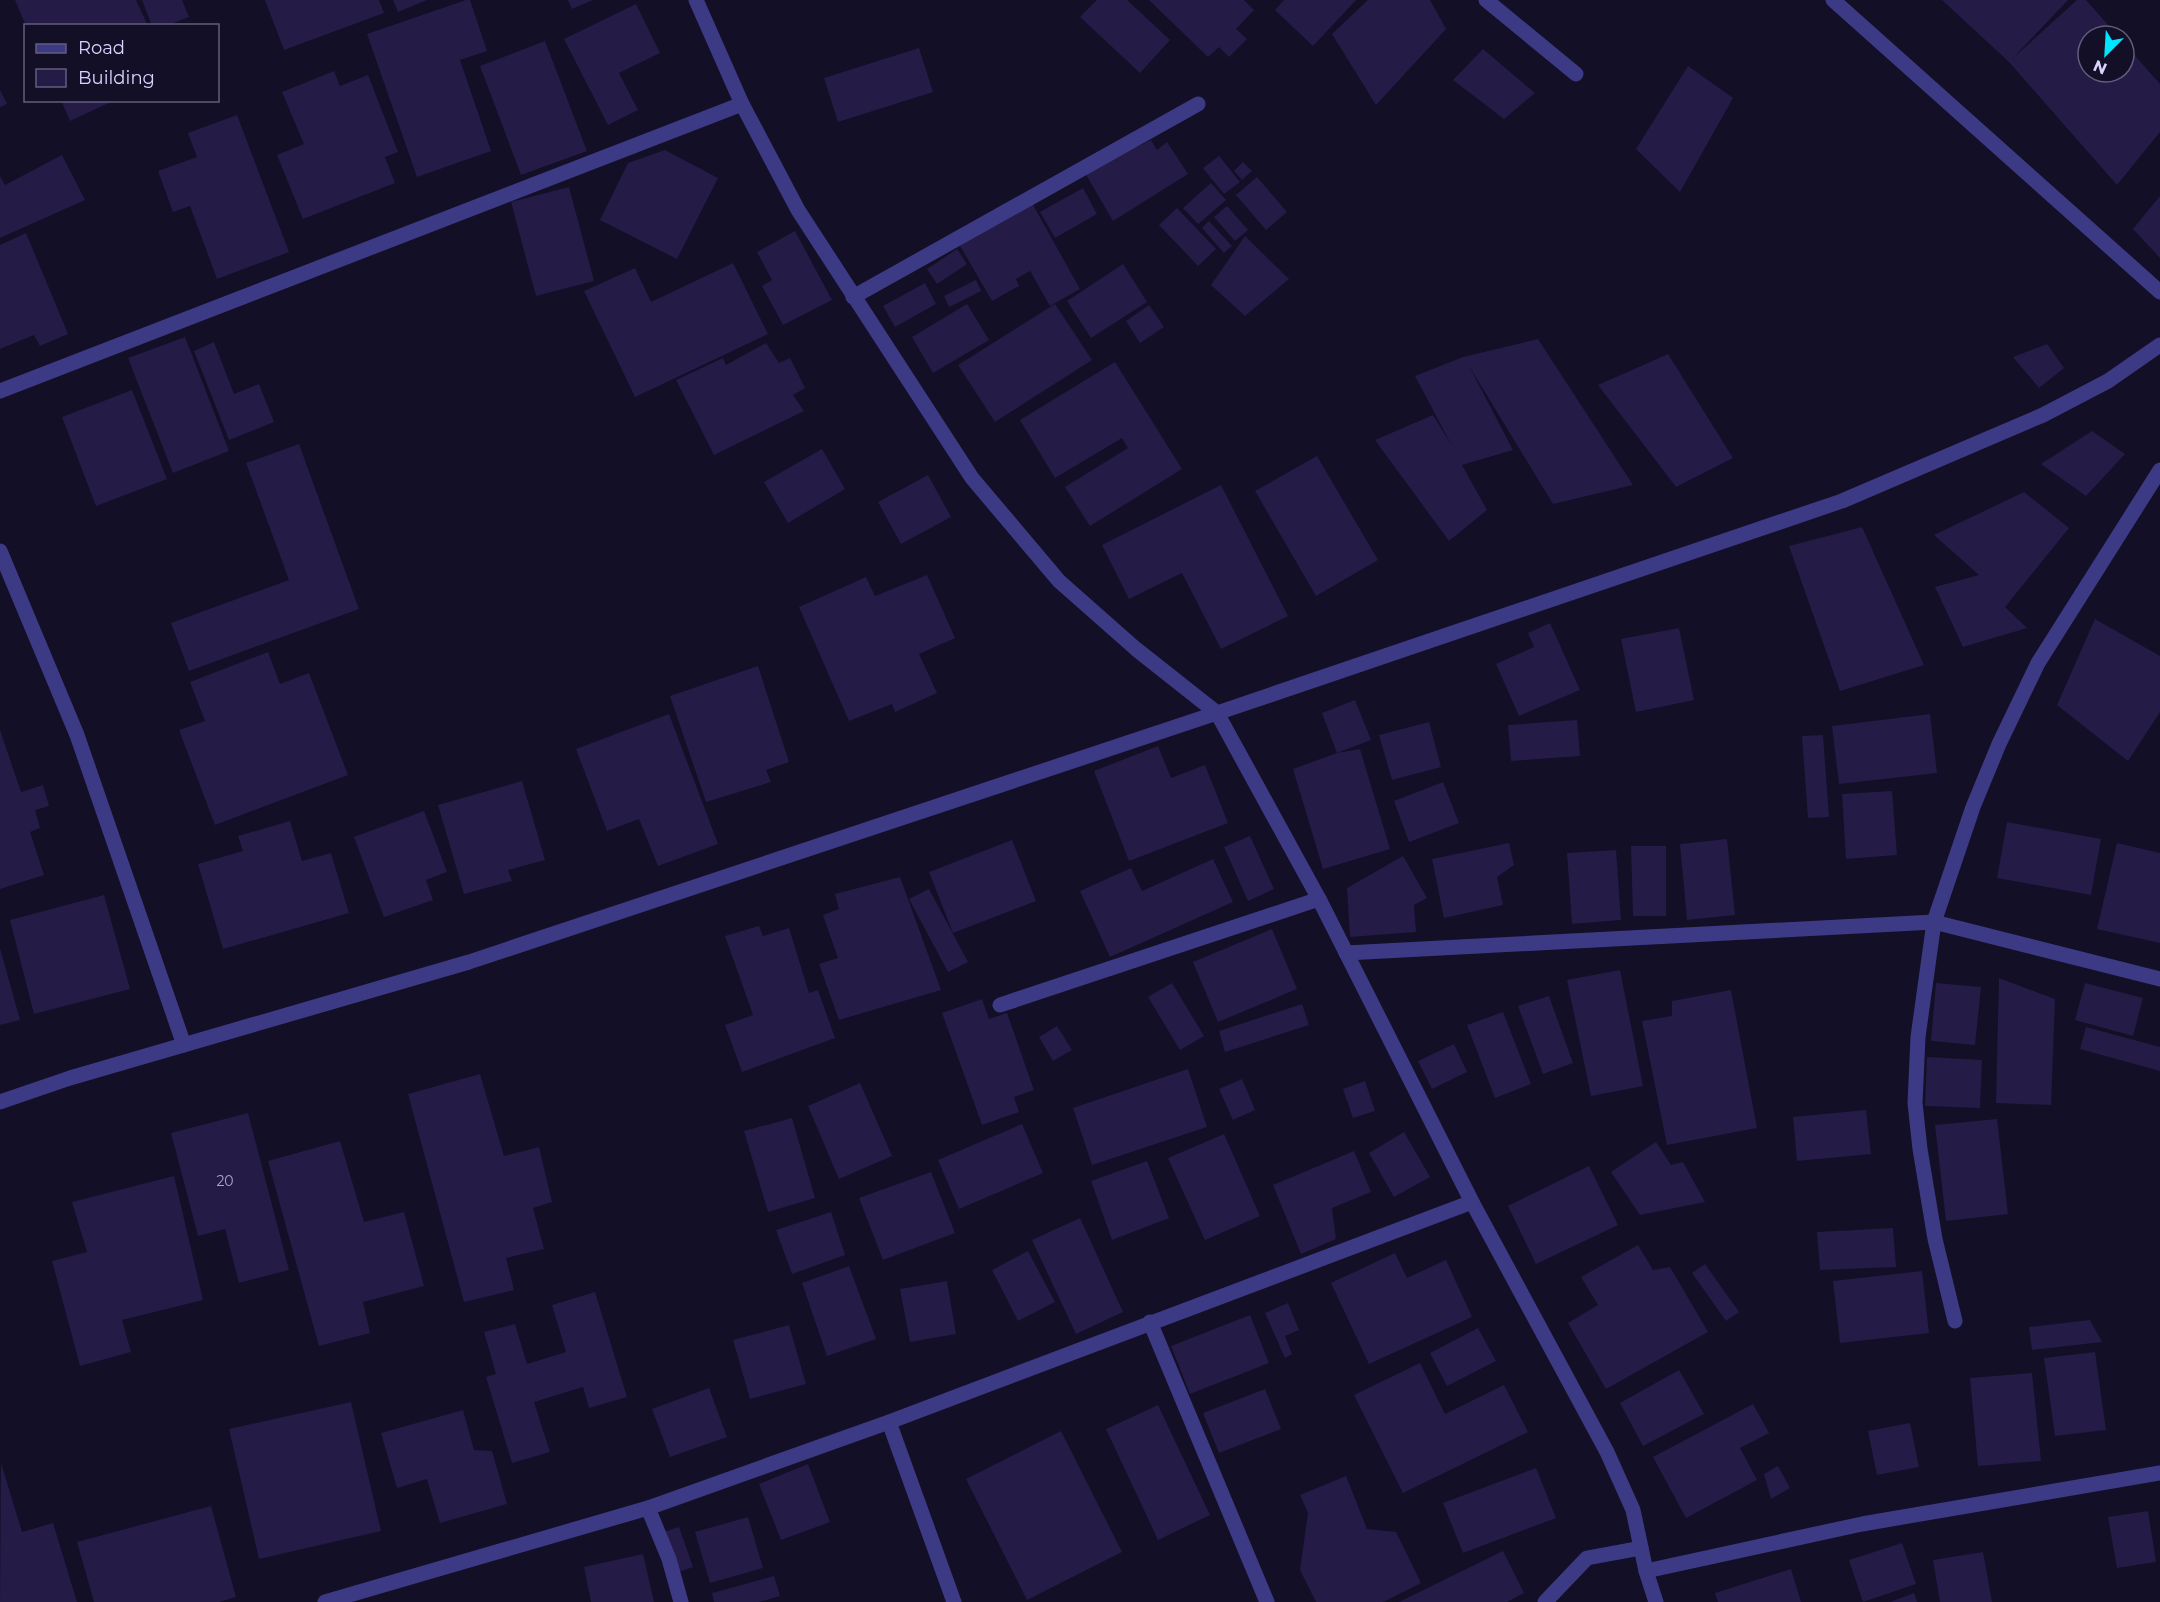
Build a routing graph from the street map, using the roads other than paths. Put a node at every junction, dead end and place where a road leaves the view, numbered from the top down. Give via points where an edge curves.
1 (696, 0) edge
2 (1486, 0) edge
3 (1833, 0) edge
4 (1576, 74) dead end
5 (742, 104) junction
6 (1197, 104) dead end
7 (2160, 292) edge
8 (853, 297) junction
9 (2160, 345) edge
10 (0, 391) edge
11 (2160, 470) edge
12 (0, 551) edge
13 (1217, 713) junction
14 (1319, 899) junction
15 (1934, 922) junction
16 (1346, 953) junction
17 (2160, 979) edge
18 (1000, 1005) dead end
19 (184, 1045) junction
20 (0, 1102) edge
21 (1472, 1202) junction
22 (1955, 1321) dead end
23 (1150, 1322) junction
24 (889, 1422) junction
25 (2160, 1473) edge
26 (648, 1508) junction
27 (1641, 1548) junction
28 (1646, 1571) junction
29 (325, 1602) edge
30 (681, 1602) edge
31 (954, 1602) edge
32 (1267, 1602) edge
33 (1545, 1602) edge
34 (1656, 1602) edge

1 - 5 street
2 - 4 street
3 - 7 street
5 - 8 street via 798,210
5 - 10 street
6 - 8 street
8 - 13 street via 972,478 1059,581 1136,650
9 - 13 street via 2108,381 2043,416 1842,501
11 - 15 street via 2038,663 1973,807
12 - 19 street via 77,735
13 - 14 street
13 - 19 street via 469,962
14 - 16 street
14 - 18 street
15 - 16 street
15 - 17 street
15 - 22 street via 1918,1037 1915,1103 1935,1239
16 - 21 street
19 - 20 street
21 - 23 street
21 - 27 street via 1607,1452 1633,1510
23 - 24 street
23 - 32 street
24 - 26 street
24 - 31 street
25 - 28 street via 1862,1524
26 - 29 street
26 - 30 street
27 - 28 street
27 - 33 street via 1587,1558
28 - 34 street

